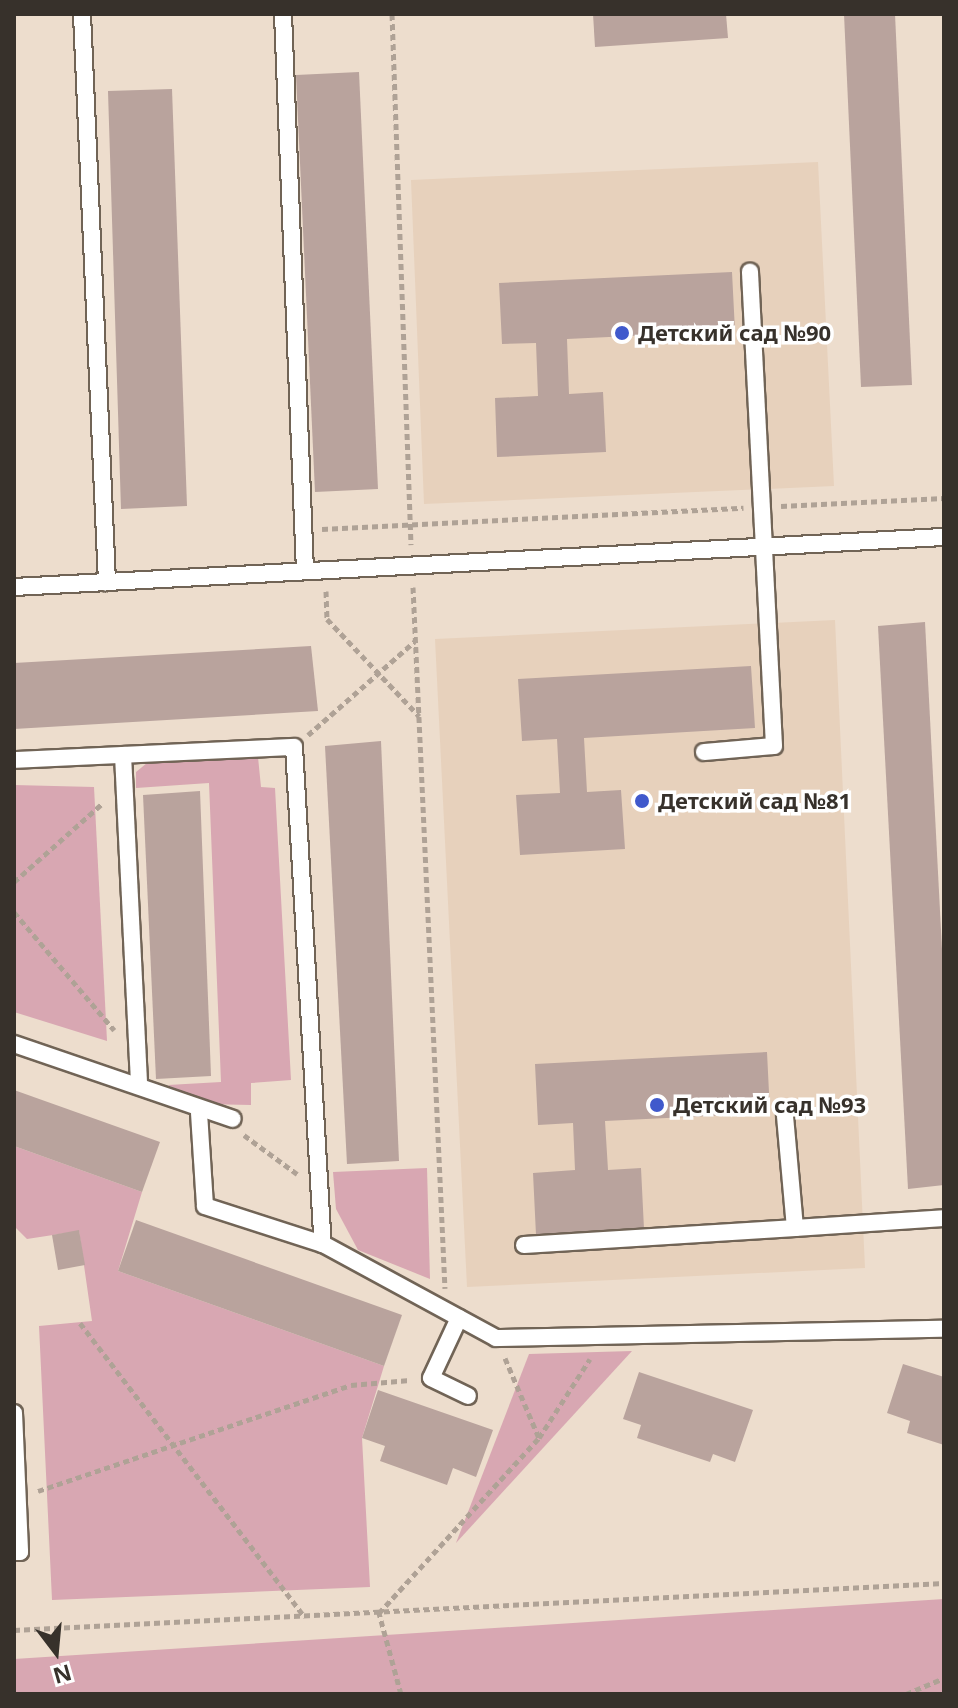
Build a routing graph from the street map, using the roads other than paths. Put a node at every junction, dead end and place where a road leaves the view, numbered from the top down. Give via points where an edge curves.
1 (82, 14) edge
2 (283, 14) edge
3 (750, 272) dead end
4 (944, 537) edge
5 (764, 546) junction
6 (305, 571) junction
7 (107, 582) junction
8 (14, 587) edge
9 (704, 752) dead end
10 (123, 755) junction
11 (14, 760) edge
12 (14, 1044) edge
13 (139, 1086) junction
14 (199, 1113) junction
15 (785, 1116) dead end
16 (225, 1117) road end
17 (944, 1218) edge
18 (795, 1228) junction
19 (323, 1244) junction
20 (524, 1245) dead end
21 (452, 1314) junction
22 (944, 1329) edge
23 (468, 1396) dead end
24 (14, 1413) edge
25 (14, 1552) edge

1 - 7 lane
2 - 6 lane
3 - 5 lane
4 - 5 lane
5 - 6 lane
5 - 9 lane via 774,746
6 - 7 lane
7 - 8 lane
10 - 11 lane
10 - 13 lane
10 - 19 lane via 294,747
12 - 13 lane
13 - 14 lane
14 - 16 lane
14 - 19 lane via 205,1206
15 - 18 lane
17 - 18 lane
18 - 20 lane
19 - 21 lane
21 - 22 lane via 496,1338
21 - 23 lane via 431,1378
24 - 25 lane via 20,1552

